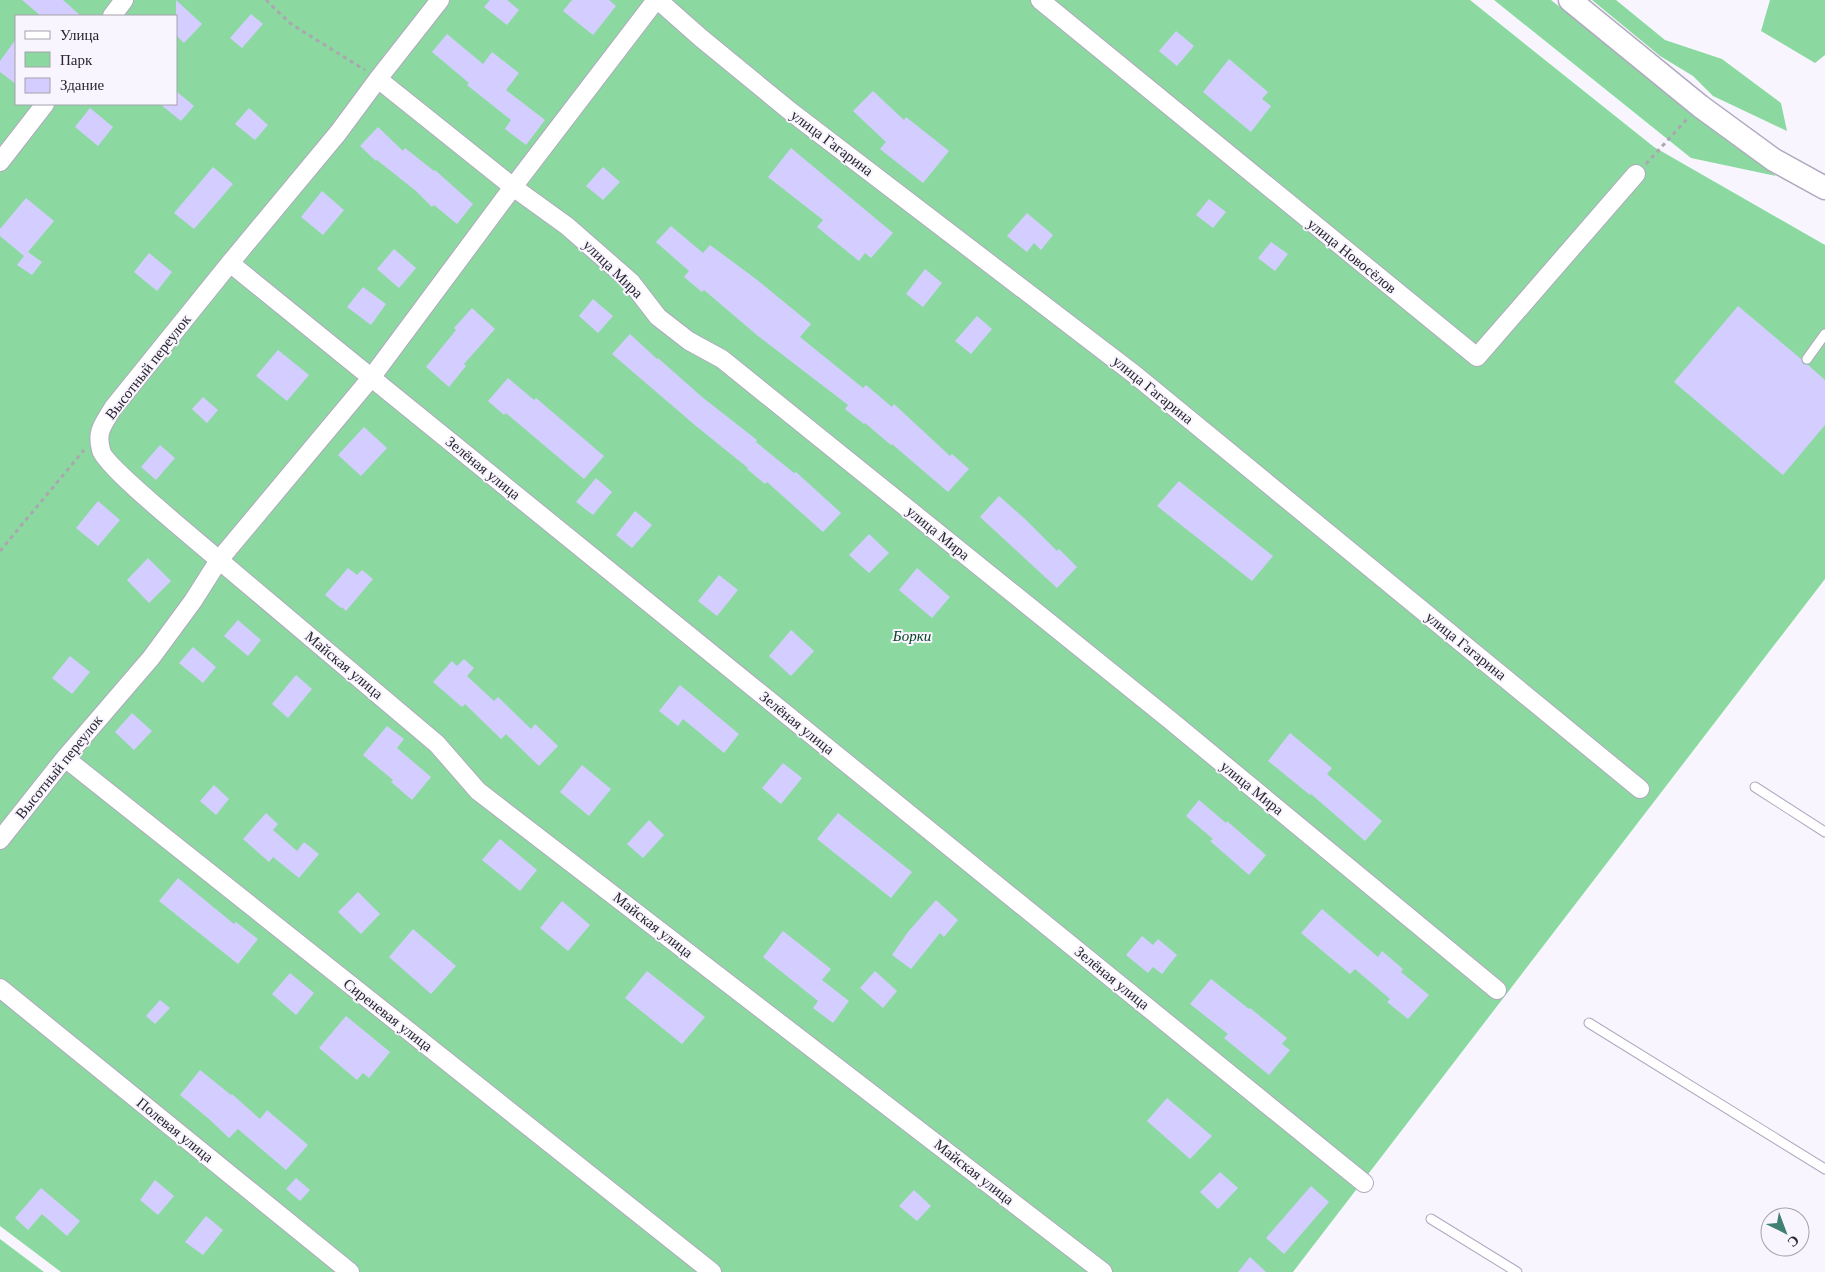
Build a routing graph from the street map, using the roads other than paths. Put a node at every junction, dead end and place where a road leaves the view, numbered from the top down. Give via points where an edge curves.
1 (124, 0) edge
2 (440, 0) edge
3 (657, 0) edge
4 (1040, 0) edge
5 (1570, 0) edge
6 (113, 15) edge
7 (378, 79) junction
8 (44, 105) edge
9 (0, 162) edge
10 (1636, 174) road end
11 (513, 187) junction
12 (1825, 188) edge
13 (230, 263) junction
14 (1825, 334) edge
15 (1807, 359) dead end
16 (371, 378) junction
17 (219, 560) junction
18 (65, 758) junction
19 (1755, 787) dead end
20 (1640, 789) dead end
21 (1825, 832) edge
22 (0, 840) edge
23 (0, 988) edge
24 (1497, 990) dead end
25 (1589, 1023) dead end
26 (1825, 1169) edge
27 (1364, 1183) dead end
28 (1431, 1219) dead end
29 (350, 1272) edge
30 (712, 1272) edge
31 (1103, 1272) edge
32 (1517, 1272) edge

1 - 6 street
2 - 7 street, Высотный переулок
3 - 11 street
3 - 20 street, улица Гагарина via 790,111 1134,374
4 - 10 street, улица Новосёлов via 1477,357
5 - 12 street via 1700,106 1774,160
7 - 11 street, улица Мира
7 - 13 street, Высотный переулок via 338,133
8 - 9 street
11 - 16 street
11 - 24 street, улица Мира via 567,226 631,282 658,317 722,359 1170,720
13 - 16 street, Зелёная улица
13 - 17 street, Высотный переулок via 113,408 99,432 101,453 116,471
14 - 15 lane
16 - 17 street
16 - 27 street, Зелёная улица
17 - 18 street, Высотный переулок via 151,658
17 - 31 street, Майская улица via 437,744 478,791
18 - 22 street, Высотный переулок
18 - 30 street, Сиреневая улица
19 - 21 lane
23 - 29 street, Полевая улица
25 - 26 lane
28 - 32 lane

